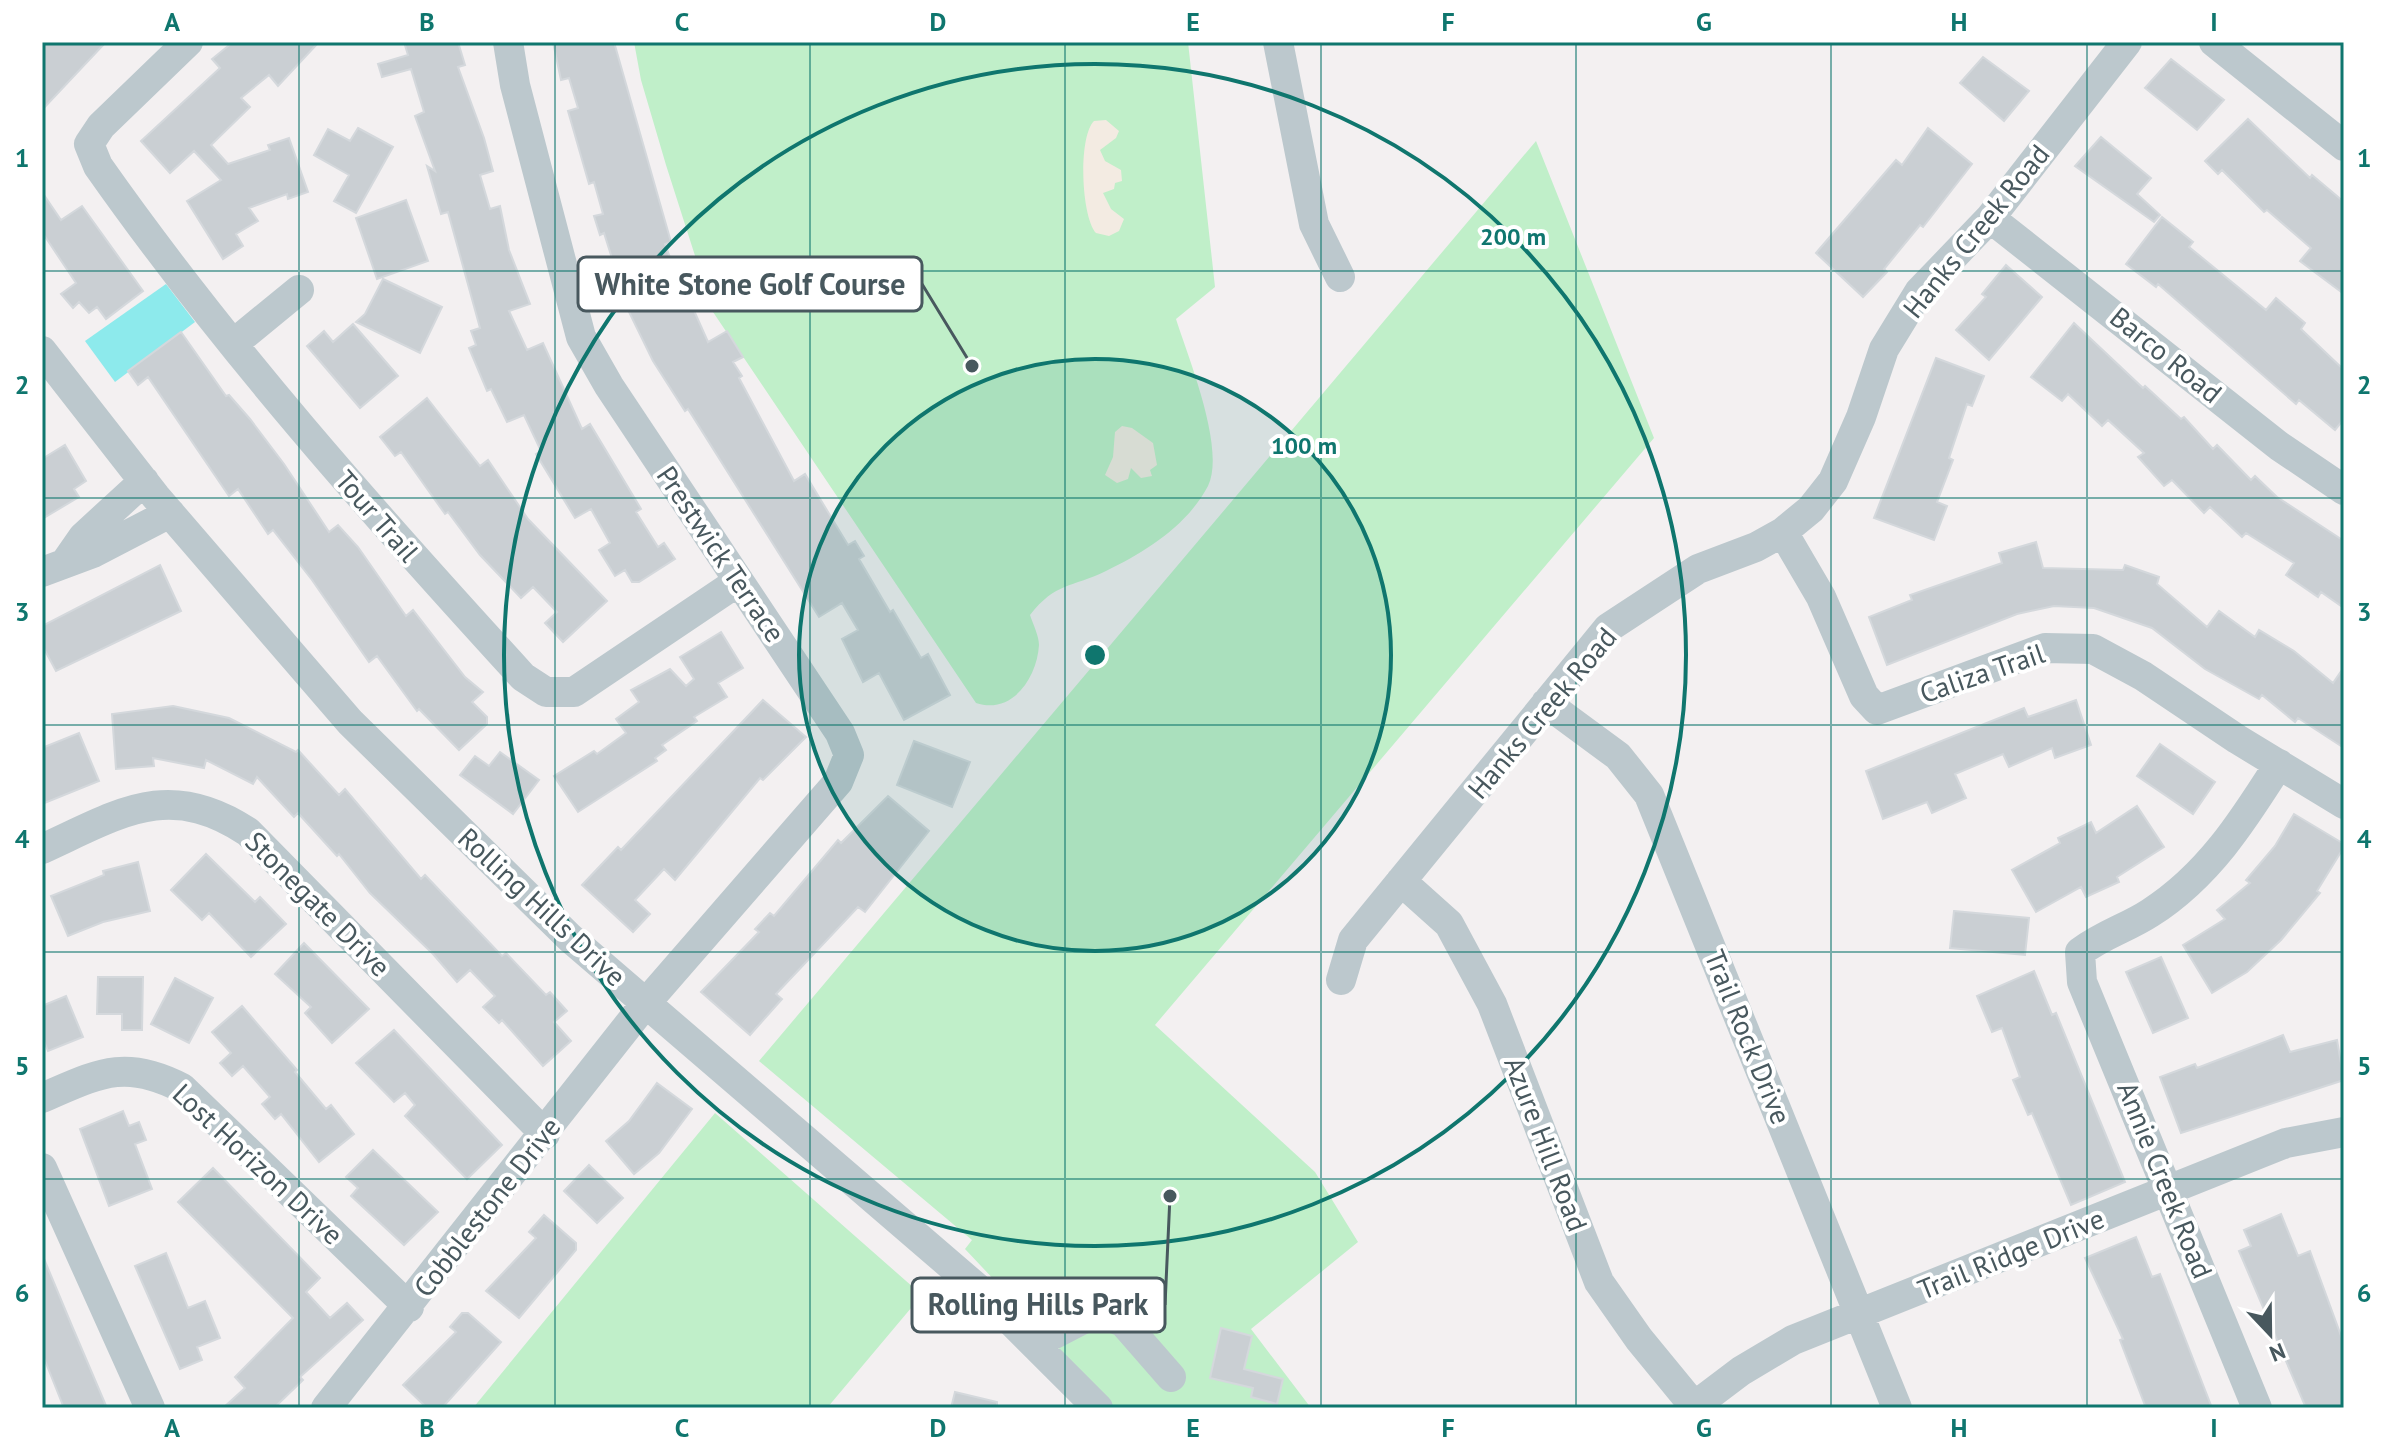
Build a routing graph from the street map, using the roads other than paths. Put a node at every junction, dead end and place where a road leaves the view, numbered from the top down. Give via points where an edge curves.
1 (188, 42) edge
2 (508, 42) edge
3 (1278, 42) edge
4 (2127, 42) edge
5 (2214, 42) edge
6 (2344, 146) edge
7 (1990, 218) junction
8 (1340, 277) dead end
9 (299, 290) dead end
10 (233, 344) junction
11 (42, 351) edge
12 (144, 481) junction
13 (2344, 490) edge
14 (170, 513) junction
15 (1783, 532) junction
16 (54, 566) edge
17 (739, 581) junction
18 (1546, 703) junction
19 (2279, 764) junction
20 (2344, 804) edge
21 (42, 849) edge
22 (1401, 881) junction
23 (1341, 980) dead end
24 (645, 1004) junction
25 (42, 1098) edge
26 (2344, 1132) edge
27 (545, 1134) junction
28 (42, 1168) edge
29 (2170, 1189) junction
30 (409, 1307) junction
31 (1861, 1314) junction
32 (1035, 1344) junction
33 (1171, 1377) dead end
34 (1693, 1407) edge
35 (150, 1408) edge
36 (326, 1408) edge
37 (1098, 1408) edge
38 (1897, 1408) edge
39 (2257, 1408) edge

1 - 10 street, Tour Trail via 89,144 121,198
2 - 17 street, Prestwick Terrace via 581,337
3 - 8 street via 1314,224
4 - 7 street, Hanks Creek Road
5 - 6 street
7 - 13 street, Barco Road via 2279,446
7 - 15 street, Hanks Creek Road via 1919,292 1884,349 1833,481
9 - 10 street
10 - 17 street, Tour Trail via 373,513 523,677 546,692 574,692
11 - 12 street, Rolling Hills Drive
12 - 14 street, Rolling Hills Drive
12 - 16 street
14 - 16 street via 93,553
14 - 24 street, Rolling Hills Drive via 350,722 570,938
15 - 18 street, Hanks Creek Road via 1698,569 1608,628
15 - 19 street, Caliza Trail via 1821,597 1864,696 1877,710 2045,648 2093,649
17 - 24 street, Prestwick Terrace via 840,733 849,755 838,782
18 - 22 street, Hanks Creek Road
18 - 31 street, Trail Rock Drive via 1618,756 1649,795
19 - 20 street, Caliza Trail
19 - 29 street, Annie Creek Road via 2223,848 2182,890 2080,952 2082,982
21 - 27 street, Stonegate Drive via 119,814 171,803 191,804 229,819 248,832
22 - 23 street, Hanks Creek Road via 1353,940
22 - 34 street, Azure Hill Road via 1449,924 1492,1004 1599,1282
24 - 27 street, Cobblestone Drive
24 - 32 street, Rolling Hills Drive via 941,1256
25 - 30 street, Lost Horizon Drive via 119,1070 155,1074 182,1088
26 - 29 street, Trail Ridge Drive via 2286,1143
27 - 30 street, Cobblestone Drive
28 - 35 street
29 - 31 street, Trail Ridge Drive
29 - 39 street, Annie Creek Road
30 - 36 street, Cobblestone Drive
31 - 34 street, Trail Ridge Drive via 1793,1340
31 - 38 street, Trail Rock Drive
32 - 33 street via 1097,1312 1123,1322
32 - 37 street, Rolling Hills Drive

